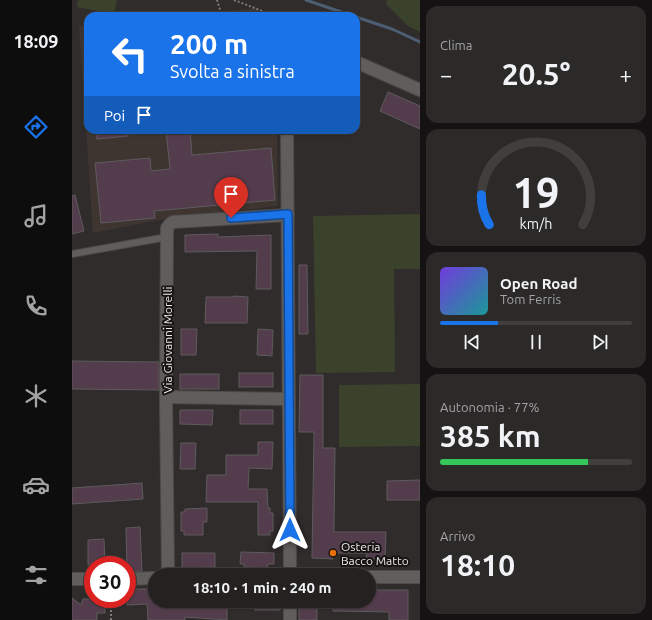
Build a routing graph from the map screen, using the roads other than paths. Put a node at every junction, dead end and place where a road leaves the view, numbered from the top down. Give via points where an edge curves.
1 (360, 64) edge
2 (420, 90) edge
3 (288, 134) edge
4 (288, 214) junction
5 (167, 237) junction
6 (72, 254) edge
7 (166, 398) junction
8 (289, 400) junction
9 (168, 568) edge
10 (290, 568) edge
11 (376, 577) edge
12 (420, 577) edge
13 (136, 578) edge
14 (148, 578) edge
15 (72, 579) edge
16 (84, 579) edge
17 (290, 608) edge
18 (290, 620) edge

1 - 2 street
3 - 4 street
4 - 5 street, Via Giovanni Morelli via 173,222 167,228
4 - 8 street
5 - 6 lane
5 - 7 street, Via Giovanni Morelli
7 - 8 street
7 - 9 street, Via Giovanni Morelli
8 - 10 street
11 - 12 street
13 - 14 street
15 - 16 street
17 - 18 street

